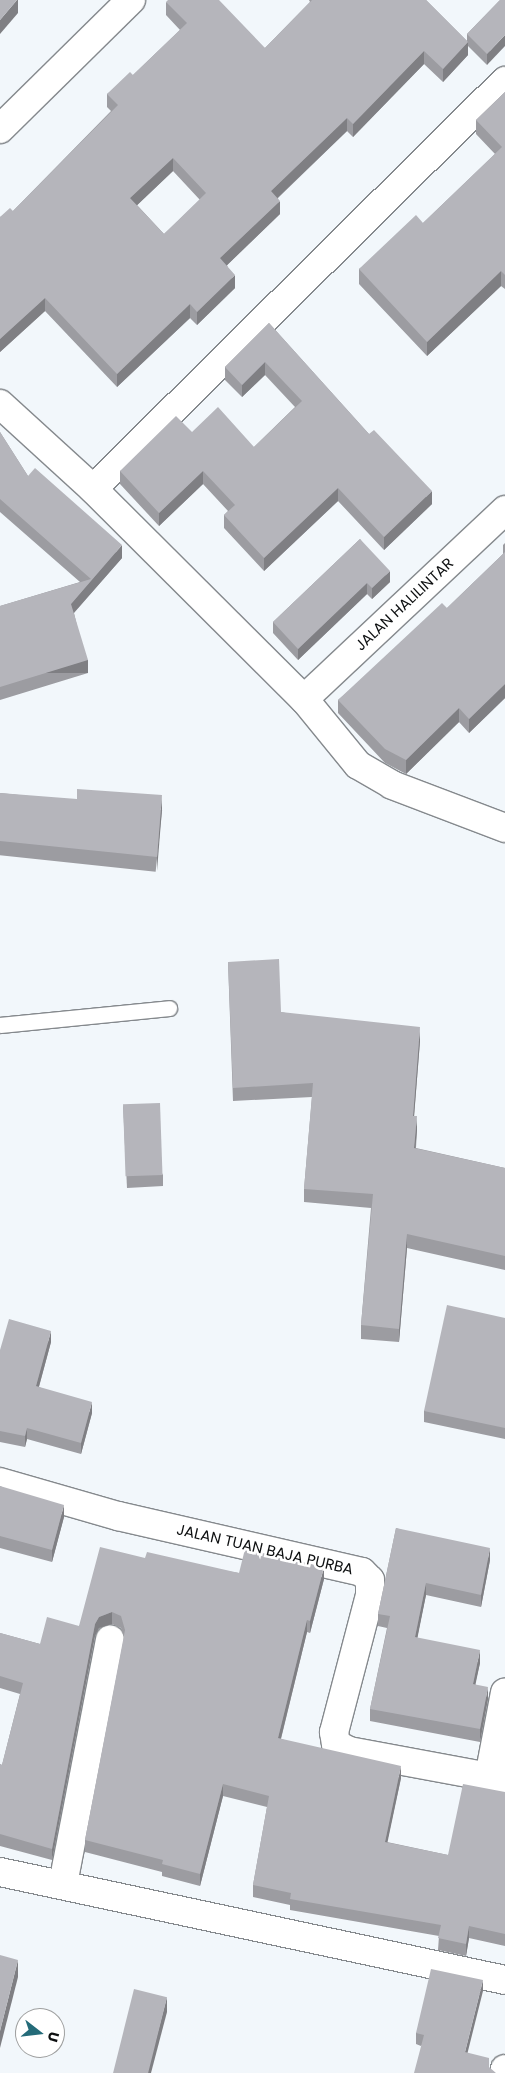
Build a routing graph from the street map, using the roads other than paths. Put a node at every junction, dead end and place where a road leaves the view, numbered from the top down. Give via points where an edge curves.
1 (131, 0) edge
2 (505, 81) edge
3 (0, 128) edge
4 (0, 404) edge
5 (93, 489) junction
6 (505, 510) edge
7 (304, 699) junction
8 (505, 828) edge
9 (169, 1008) dead end
10 (0, 1026) edge
11 (0, 1482) edge
12 (110, 1639) dead end
13 (505, 1692) edge
14 (497, 1778) edge
15 (0, 1872) edge
16 (63, 1884) junction
17 (505, 1980) edge
18 (505, 2068) edge
19 (504, 2073) edge

1 - 3 street
2 - 5 street
4 - 5 street
5 - 7 street
6 - 7 street, JALAN HALILINTAR
7 - 8 street via 358,765 374,777
9 - 10 lane
11 - 14 street, JALAN TUAN BAJA PURBA via 118,1516 362,1572 370,1580 370,1595 334,1732 336,1744 349,1750
12 - 16 street
13 - 14 street
15 - 16 street
16 - 17 street
18 - 19 street

